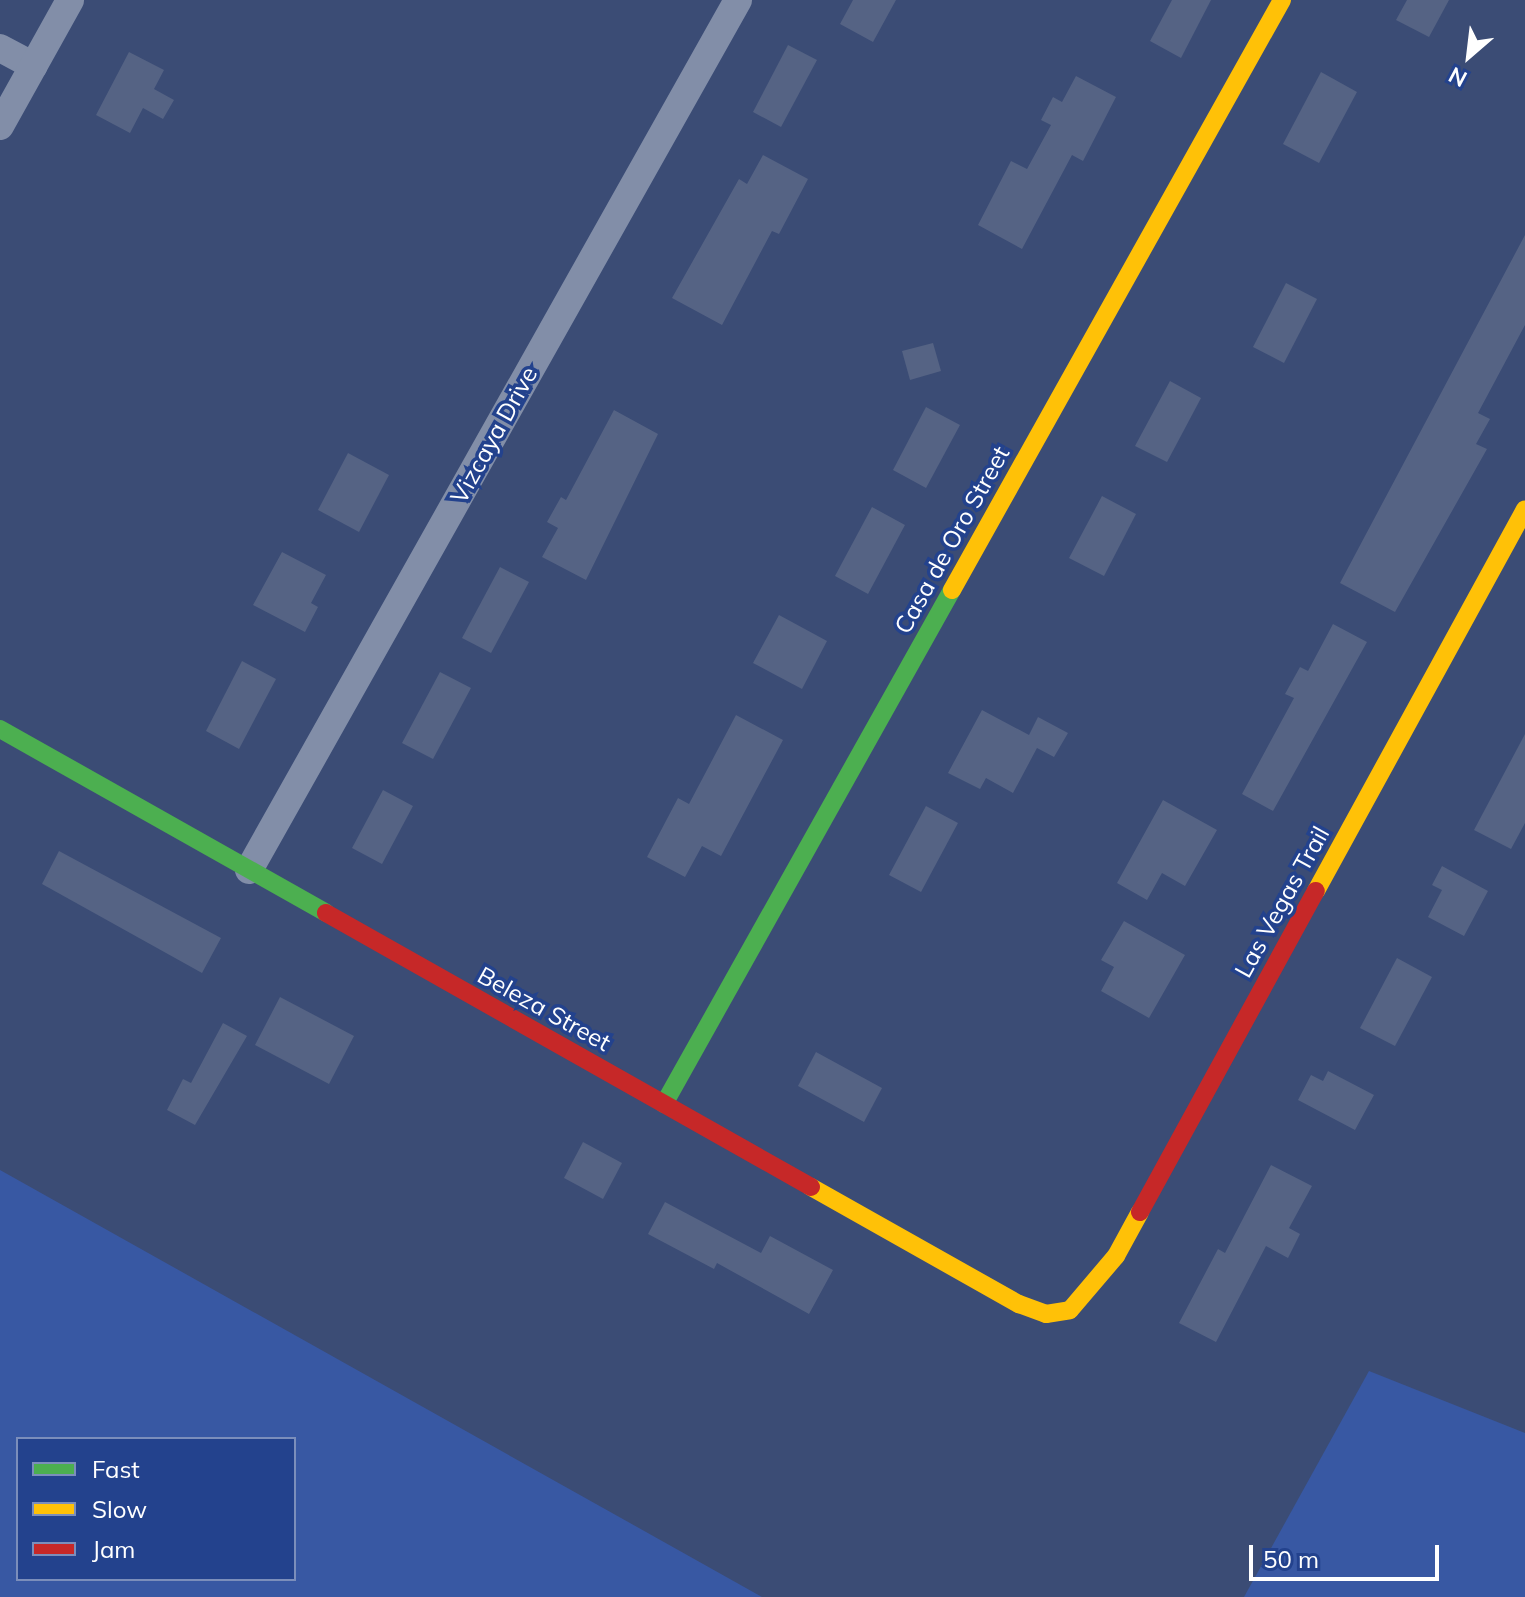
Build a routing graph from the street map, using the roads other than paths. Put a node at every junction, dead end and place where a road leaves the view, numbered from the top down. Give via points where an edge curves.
1 (70, 0) edge
2 (738, 0) edge
3 (1282, 0) edge
4 (0, 48) edge
5 (34, 66) junction
6 (0, 126) edge
7 (1525, 509) edge
8 (0, 729) edge
9 (249, 870) junction
10 (664, 1104) junction
11 (1070, 1310) joint

1 - 5 street
2 - 9 street, Vizcaya Drive
3 - 10 street, Casa de Oro Street
4 - 5 street
5 - 6 street
7 - 11 street, Las Vegas Trail via 1116,1256
8 - 9 street, Beleza Street
9 - 10 street, Beleza Street
10 - 11 street, Beleza Street via 1019,1304 1046,1314

